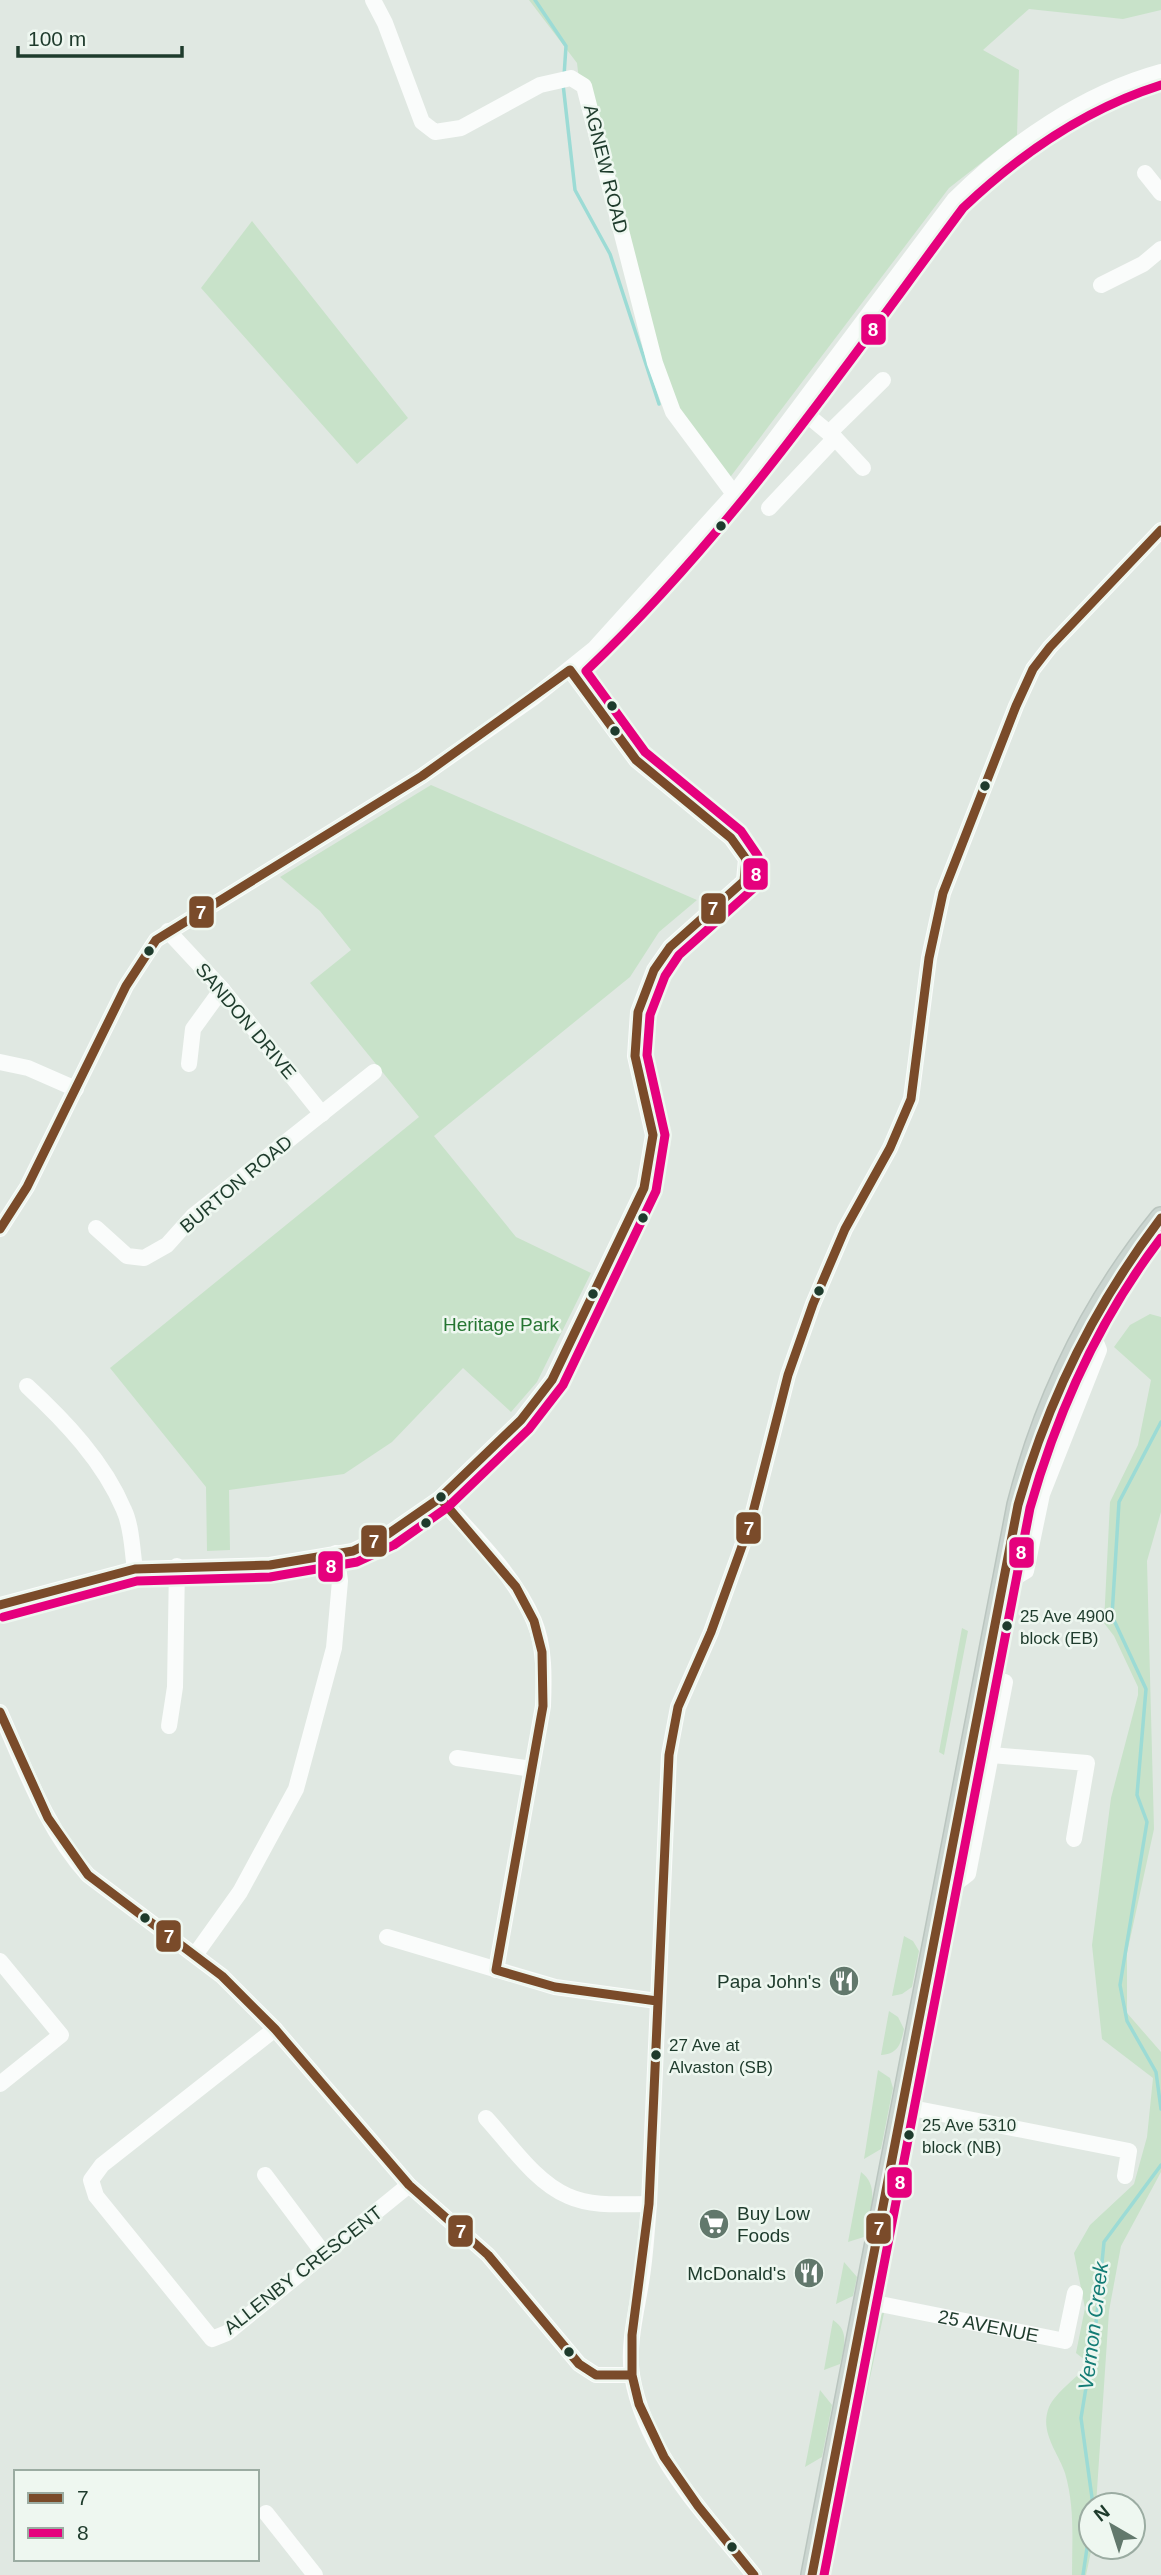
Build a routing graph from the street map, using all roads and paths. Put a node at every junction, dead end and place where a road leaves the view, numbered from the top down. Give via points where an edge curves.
1 (373, 0) edge
2 (1161, 72) edge
3 (1145, 173) dead end
4 (1161, 192) edge
5 (1161, 249) edge
6 (1101, 285) dead end
7 (883, 380) dead end
8 (800, 409) junction
9 (832, 435) junction
10 (863, 468) dead end
11 (734, 494) junction
12 (769, 508) dead end
13 (1161, 530) edge
14 (570, 670) junction
15 (167, 930) junction
16 (222, 989) junction
17 (0, 1062) edge
18 (189, 1064) dead end
19 (374, 1072) dead end
20 (76, 1089) junction
21 (322, 1114) junction
22 (1161, 1218) edge
23 (96, 1228) dead end
24 (0, 1229) edge
25 (1091, 1330) dead end
26 (27, 1386) dead end
27 (440, 1498) junction
28 (336, 1553) junction
29 (177, 1566) junction
30 (135, 1569) junction
31 (1001, 1586) junction
32 (0, 1605) edge
33 (984, 1676) junction
34 (0, 1712) edge
35 (169, 1726) dead end
36 (991, 1755) junction
37 (457, 1758) dead end
38 (532, 1769) junction
39 (1074, 1839) dead end
40 (942, 1894) junction
41 (387, 1937) dead end
42 (195, 1955) junction
43 (0, 1961) edge
44 (496, 1970) junction
45 (657, 2001) junction
46 (275, 2029) junction
47 (0, 2084) edge
48 (902, 2106) junction
49 (486, 2118) dead end
50 (265, 2175) dead end
51 (1125, 2176) dead end
52 (409, 2185) junction
53 (649, 2204) junction
54 (324, 2254) junction
55 (1075, 2293) dead end
56 (865, 2301) junction
57 (632, 2375) junction
58 (266, 2513) dead end
59 (315, 2575) edge
60 (754, 2575) edge
61 (812, 2575) edge

1 - 11 street, AGNEW ROAD via 422,122 435,132 461,128 540,85 571,78 584,86 655,363 673,412
2 - 8 street via 1133,79 1087,102 1023,142 968,185 931,227
3 - 4 street
5 - 6 street via 1143,264
7 - 9 street
8 - 9 street
8 - 11 street
9 - 10 street
9 - 12 street
11 - 14 street via 616,626
13 - 45 street via 1033,669 951,868 929,958 911,1099 813,1304 788,1375 750,1524 671,1732
14 - 15 street via 410,783
14 - 27 street via 622,746 738,845 747,874 739,887 670,947 645,989 634,1043 653,1135 644,1188 552,1380 521,1420
15 - 16 street, SANDON DRIVE
15 - 20 street via 142,958
16 - 18 street via 194,1029
16 - 21 street, SANDON DRIVE
17 - 20 street via 28,1068
19 - 21 street, BURTON ROAD
20 - 24 street
21 - 23 street, BURTON ROAD via 193,1216 167,1245 144,1258 127,1256
22 - 31 main road via 1106,1294 1055,1393 1024,1479
25 - 31 street via 1099,1350 1042,1493 1026,1571
26 - 30 street via 61,1418 107,1477 126,1512
27 - 28 street via 388,1534 353,1551
27 - 38 street via 510,1577 535,1623 544,1676
28 - 29 street via 270,1565
28 - 42 street via 340,1581 334,1648 296,1789 240,1892
29 - 30 street
29 - 35 street via 175,1687
30 - 32 street
31 - 33 main road
33 - 36 street via 1005,1682
33 - 40 main road
34 - 42 street via 46,1814 71,1856 88,1875
36 - 39 street via 1087,1763
36 - 40 street via 968,1874
37 - 38 street
38 - 44 street
40 - 48 main road
41 - 44 street
42 - 46 street
43 - 47 street via 61,2035
44 - 45 street via 555,1987
45 - 53 street
46 - 52 street
46 - 54 street, ALLENBY CRESCENT via 102,2165 91,2180 96,2196 212,2340 227,2333
48 - 51 street via 1129,2151
48 - 56 main road
49 - 53 street via 550,2186 570,2197 597,2203
50 - 54 street
52 - 54 street, ALLENBY CRESCENT
52 - 57 street via 488,2255 579,2364 596,2375
53 - 57 street
55 - 56 street, 25 AVENUE via 1065,2341
56 - 61 main road
57 - 60 street via 653,2440 680,2482
58 - 59 street

